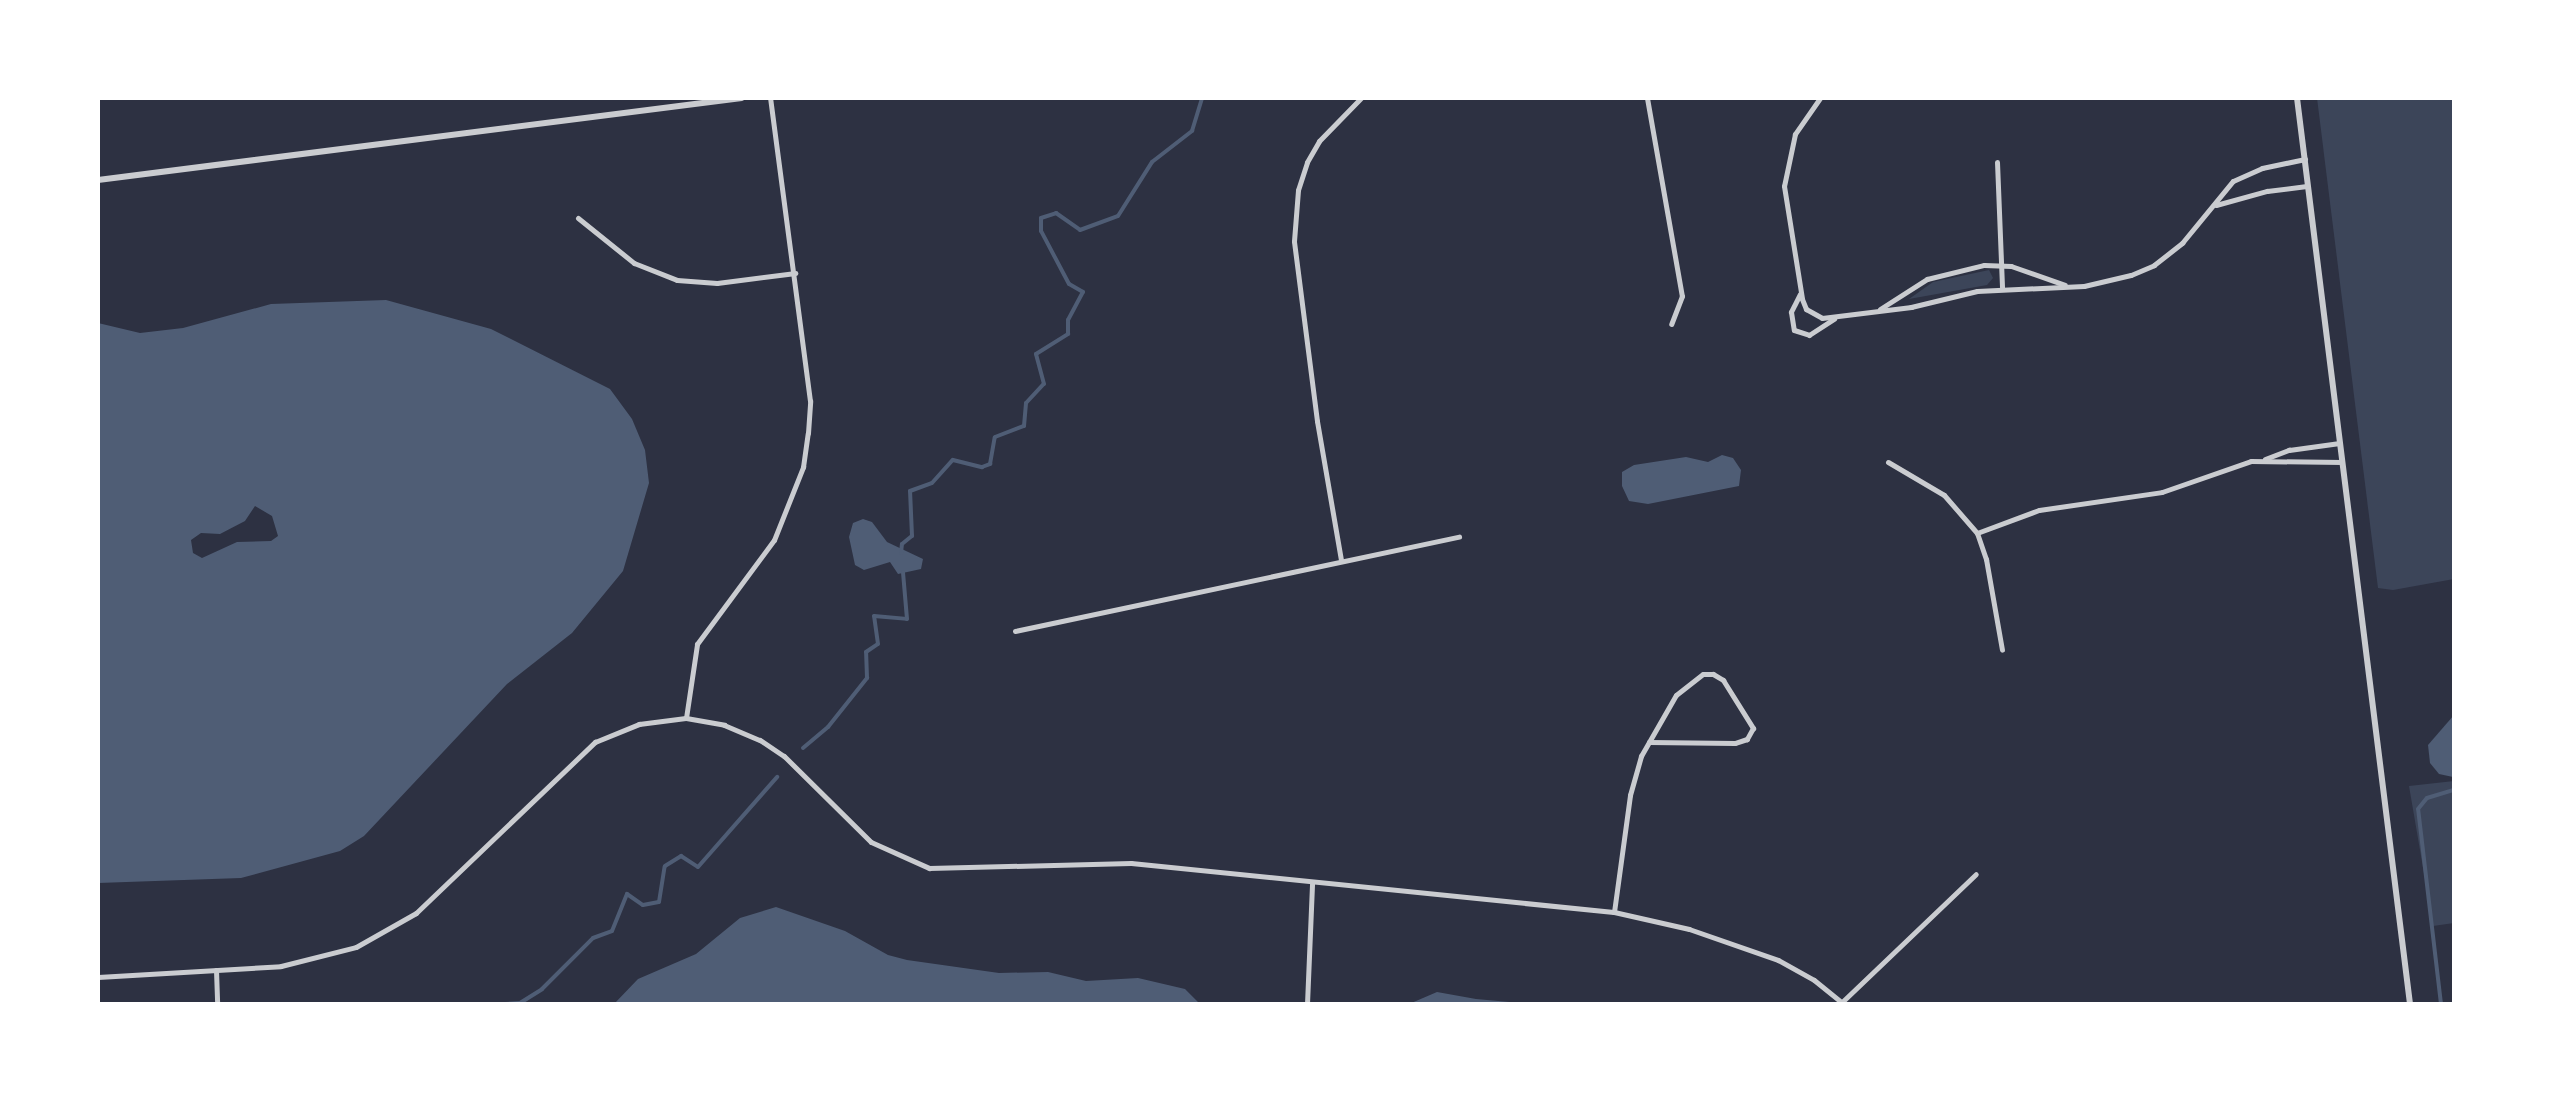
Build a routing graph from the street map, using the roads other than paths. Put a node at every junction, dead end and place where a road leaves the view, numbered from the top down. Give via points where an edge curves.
1 (742, 98) edge
2 (770, 98) edge
3 (1361, 98) edge
4 (1648, 98) edge
5 (1820, 98) edge
6 (2298, 98) edge
7 (2305, 159) junction
8 (1997, 162) dead end
9 (98, 180) edge
10 (2308, 186) junction
11 (2213, 206) junction
12 (578, 218) dead end
13 (2001, 266) junction
14 (795, 273) junction
15 (2070, 286) junction
16 (2002, 290) junction
17 (1801, 292) junction
18 (1878, 310) junction
19 (1835, 318) junction
20 (1671, 324) dead end
21 (2340, 443) junction
22 (2262, 460) junction
23 (1888, 462) dead end
24 (2342, 462) junction
25 (1977, 533) junction
26 (1459, 537) dead end
27 (1341, 560) junction
28 (1016, 630) dead end
29 (2002, 650) dead end
30 (686, 718) junction
31 (1649, 742) junction
32 (1976, 874) dead end
33 (1312, 883) junction
34 (1614, 912) junction
35 (216, 970) junction
36 (98, 977) edge
37 (1843, 1003) edge
38 (217, 1004) edge
39 (1307, 1004) edge
40 (2410, 1004) edge

1 - 9 street
2 - 14 street
3 - 27 street via 1307,162 1294,241
4 - 20 street via 1682,296
5 - 17 street via 1796,134 1784,186
6 - 7 street
7 - 10 street
7 - 11 street via 2233,182
8 - 13 street
10 - 11 street
10 - 21 street
11 - 15 street via 2154,265
12 - 14 street via 634,263 677,280 717,283
13 - 15 street
13 - 16 street
13 - 18 street via 1948,271
14 - 30 street via 810,401 804,467 774,540 697,644
15 - 16 street
16 - 18 street
17 - 19 street via 1812,315
17 - 19 street via 1790,312 1794,330 1809,335
18 - 19 street
21 - 22 street
21 - 24 street
22 - 24 street
22 - 25 street via 2152,494 2039,510
23 - 25 street via 1944,495
24 - 40 street
25 - 29 street
26 - 27 street
27 - 28 street
30 - 33 street via 760,740 871,842 929,868 1131,863
30 - 35 street via 638,724 580,753 436,896 387,931 310,961
31 - 31 street via 1676,695 1703,674 1723,680 1753,728 1735,743
31 - 34 street via 1630,795
32 - 37 street
33 - 34 street
33 - 39 street
34 - 37 street via 1764,955
35 - 36 street
35 - 38 street

